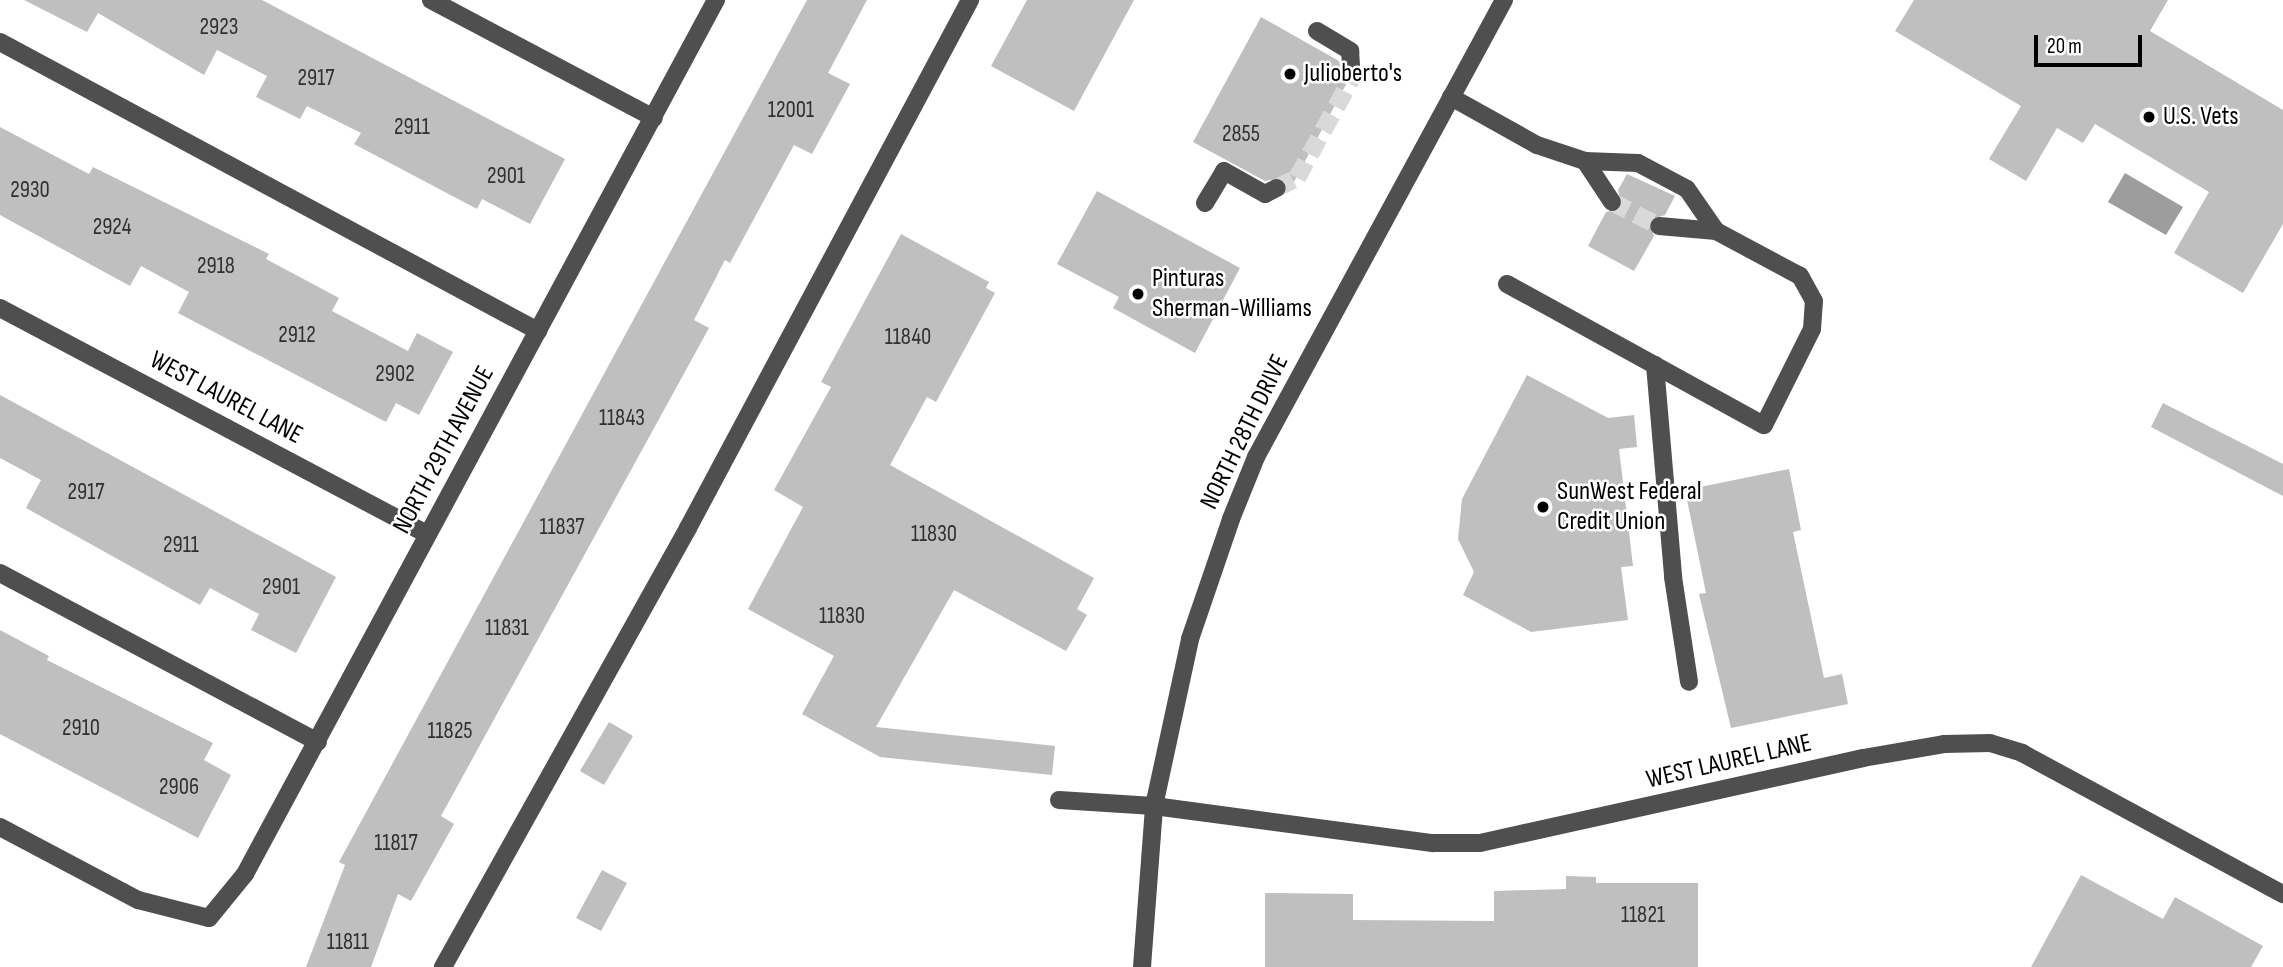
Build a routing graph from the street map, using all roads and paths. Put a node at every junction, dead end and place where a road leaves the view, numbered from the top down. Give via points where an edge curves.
1 (431, 0) edge
2 (716, 0) edge
3 (970, 0) edge
4 (1504, 0) edge
5 (1317, 31) dead end
6 (0, 42) edge
7 (1351, 66) dead end
8 (1451, 97) junction
9 (654, 118) junction
10 (1585, 161) junction
11 (1277, 188) dead end
12 (1612, 202) tunnel mouth
13 (1205, 203) dead end
14 (1659, 226) tunnel mouth
15 (1716, 231) junction
16 (1507, 284) dead end
17 (0, 308) edge
18 (538, 331) junction
19 (1655, 365) junction
20 (428, 535) junction
21 (0, 573) edge
22 (1689, 682) dead end
23 (318, 741) junction
24 (1059, 800) dead end
25 (1154, 806) junction
26 (0, 827) edge
27 (2283, 894) edge
28 (443, 967) edge
29 (1142, 967) edge

1 - 9 street
2 - 9 street, NORTH 29TH AVENUE
3 - 28 street via 688,528
4 - 8 street, NORTH 28TH DRIVE
5 - 7 street via 1350,51
6 - 18 street
8 - 10 street via 1537,145
8 - 25 street, NORTH 28TH DRIVE via 1256,457 1190,639
9 - 18 street, NORTH 29TH AVENUE
10 - 12 street
10 - 15 street via 1638,163 1677,184
11 - 13 street via 1265,194 1224,171
14 - 15 street
15 - 19 street via 1800,276 1814,301 1812,329 1764,425
16 - 19 street
17 - 20 street, WEST LAUREL LANE
18 - 20 street, NORTH 29TH AVENUE
19 - 22 street via 1673,577
20 - 23 street, NORTH 29TH AVENUE
21 - 23 street
23 - 26 street, NORTH 29TH AVENUE via 246,874 209,918 138,900
24 - 25 street, WEST LAUREL LANE
25 - 27 street, WEST LAUREL LANE via 1433,844 1480,843 1863,758 1944,744 1990,743 2022,753
25 - 29 street, NORTH 28TH DRIVE

